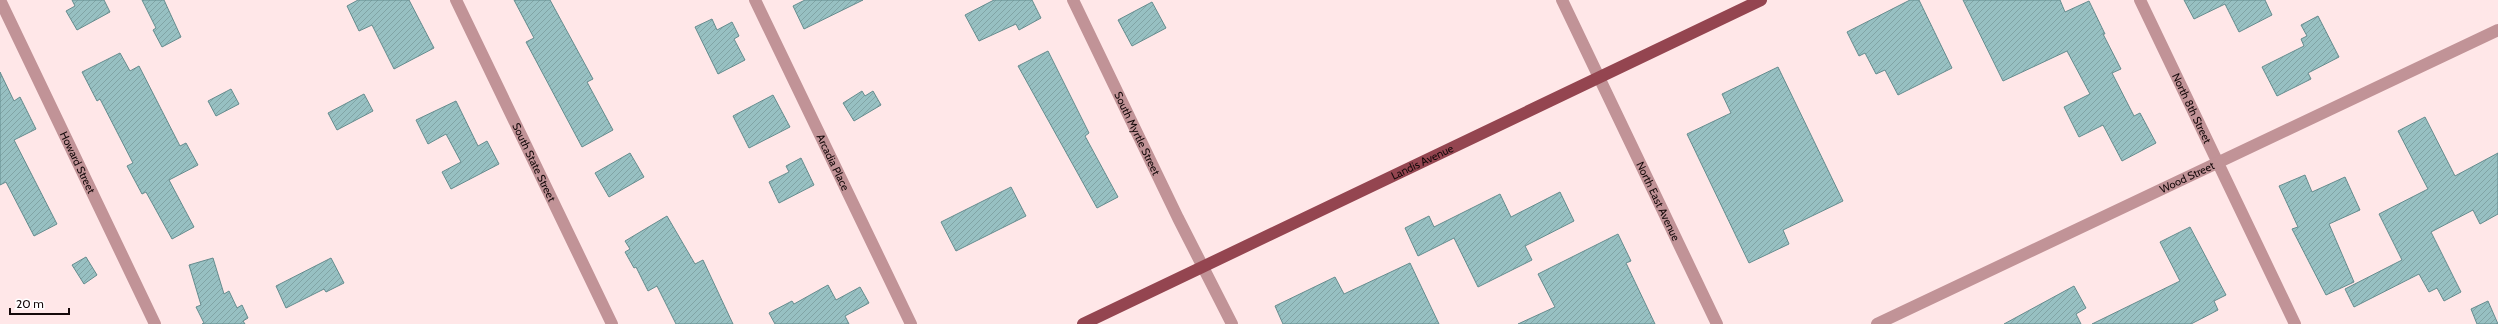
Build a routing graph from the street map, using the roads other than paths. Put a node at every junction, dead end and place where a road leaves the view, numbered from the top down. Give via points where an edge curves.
1 (0, 0) edge
2 (456, 0) edge
3 (755, 0) edge
4 (1073, 0) edge
5 (1562, 0) edge
6 (1761, 0) edge
7 (2140, 0) edge
8 (2498, 30) edge
9 (1598, 78) junction
10 (2218, 164) junction
11 (1203, 267) junction
12 (155, 324) edge
13 (612, 324) edge
14 (911, 324) edge
15 (1084, 324) edge
16 (1232, 324) edge
17 (1717, 324) edge
18 (1877, 324) edge
19 (2295, 324) edge

1 - 12 street, Howard Street
2 - 13 street, South State Street
3 - 14 street, Arcadia Place
4 - 11 street, South Myrtle Street
5 - 9 street, North East Avenue
6 - 9 main road, Landis Avenue
7 - 10 street, North 8th Street
8 - 10 street, Wood Street
9 - 11 main road, Landis Avenue
9 - 17 street, North East Avenue
10 - 18 street, Wood Street
10 - 19 street, North 8th Street
11 - 15 main road, Landis Avenue
11 - 16 street, South Myrtle Street

